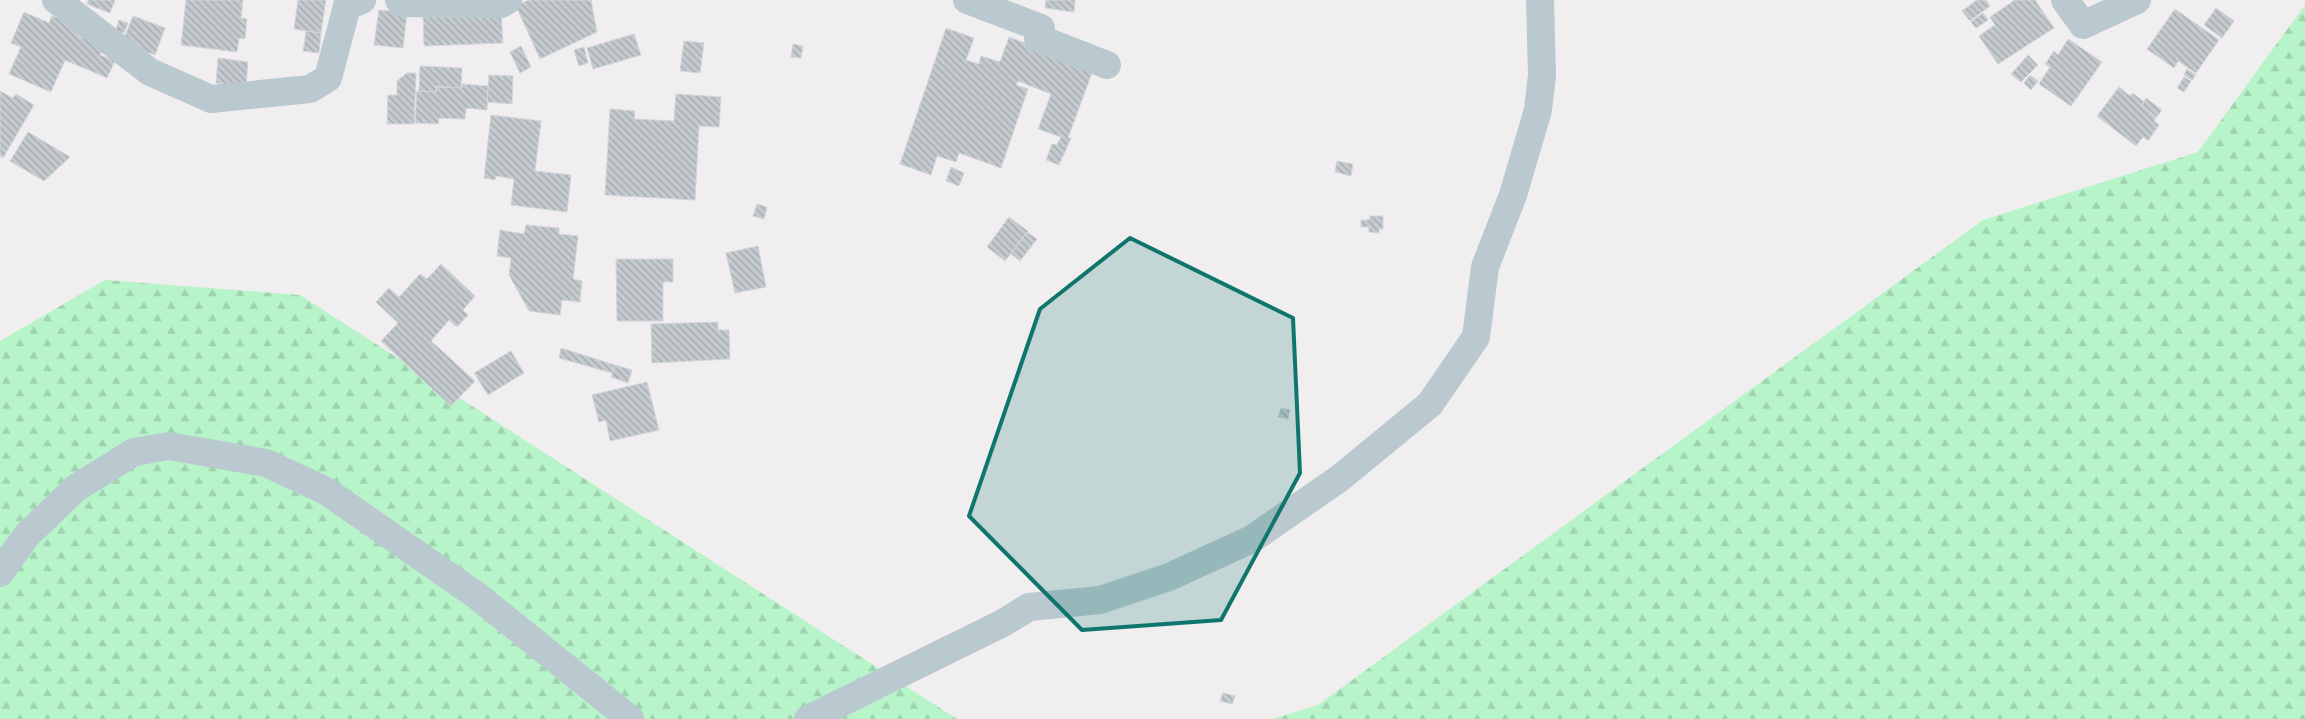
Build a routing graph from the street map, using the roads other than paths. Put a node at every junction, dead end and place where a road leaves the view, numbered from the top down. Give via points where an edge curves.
1 (56, 0) edge
2 (362, 0) edge
3 (399, 0) edge
4 (508, 0) edge
5 (967, 0) edge
6 (1540, 0) edge
7 (2065, 0) edge
8 (2137, 0) edge
9 (1107, 65) dead end
10 (0, 573) edge
11 (630, 719) edge
12 (808, 719) edge

1 - 2 street via 150,72 211,99 310,89 328,78 346,6
3 - 4 street via 401,3 500,4
5 - 9 street via 1042,28 1038,38
6 - 12 street via 1542,75 1538,110 1513,195 1484,267 1476,337 1430,404 1340,478 1252,538 1169,577 1100,600 1029,607 1003,623
7 - 8 street via 2083,25
10 - 11 street via 27,535 76,488 134,452 169,446 266,463 326,492 476,595

